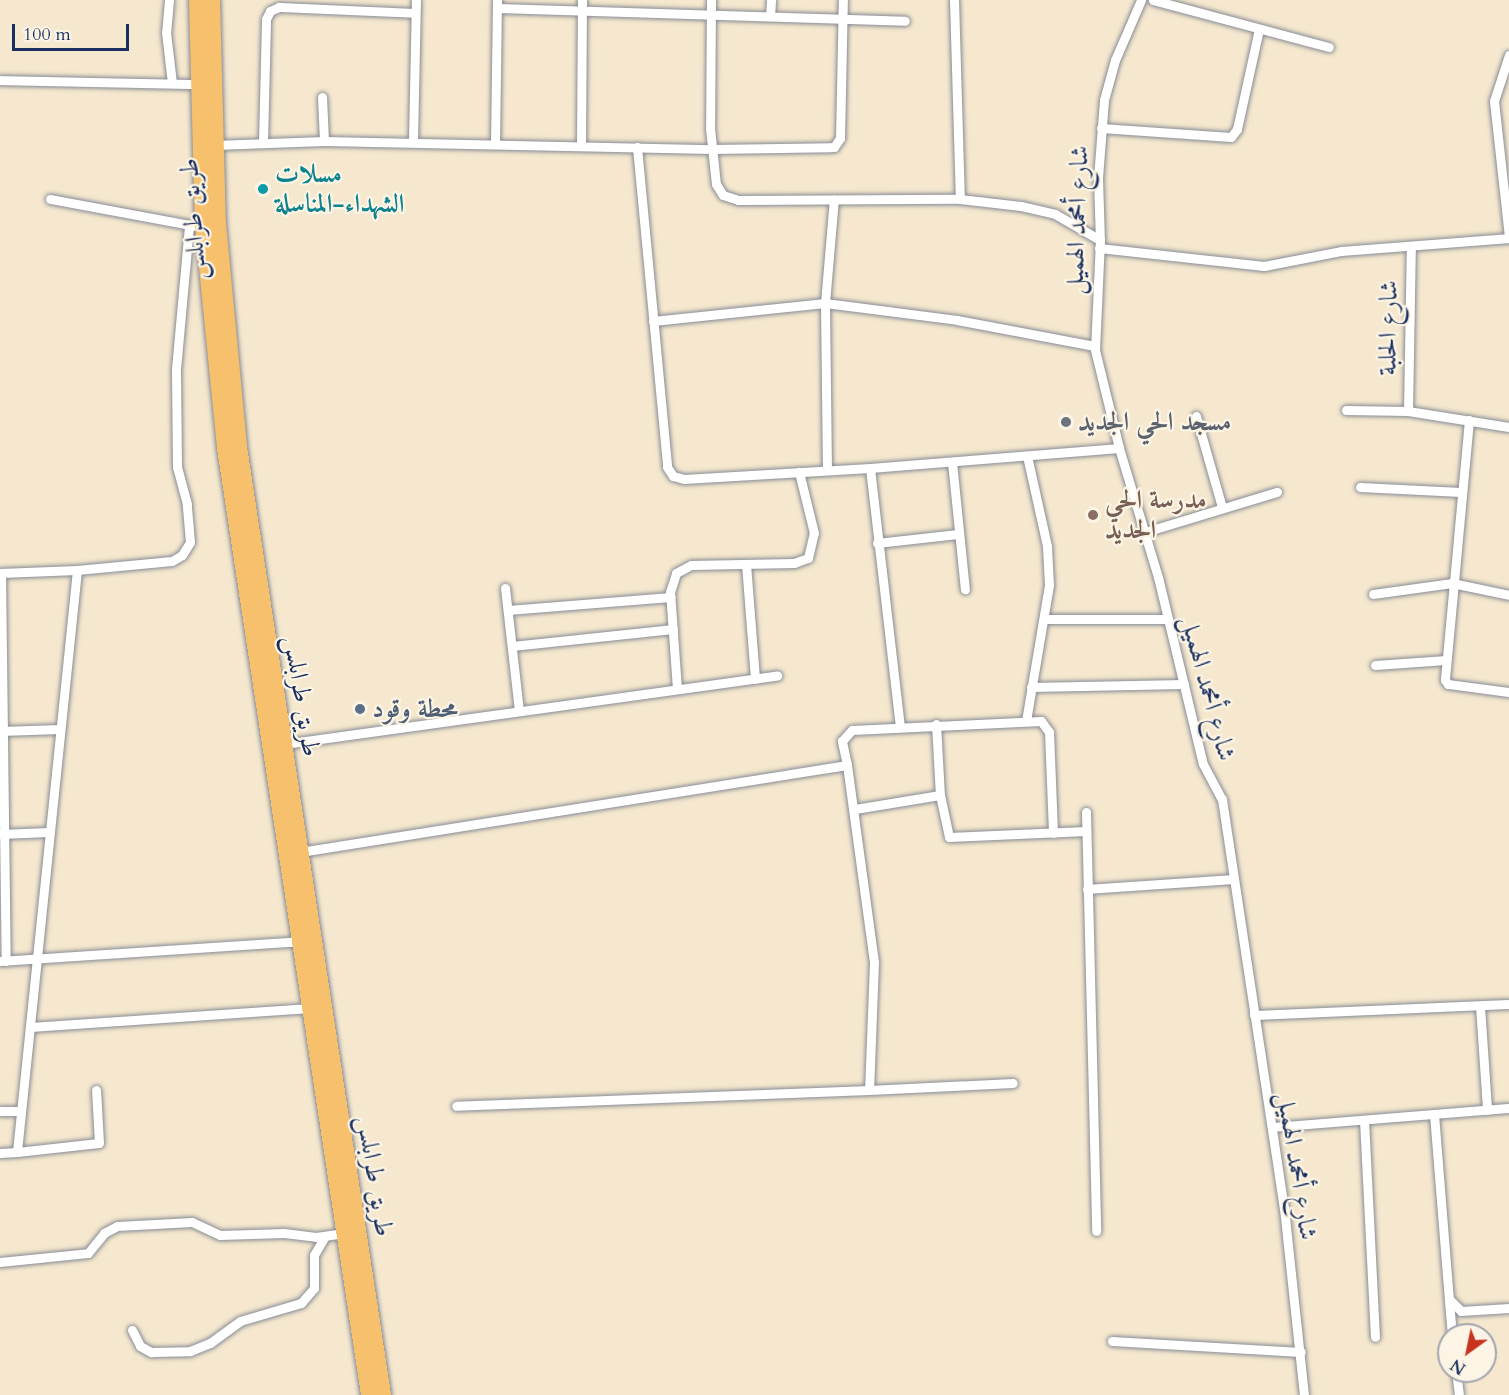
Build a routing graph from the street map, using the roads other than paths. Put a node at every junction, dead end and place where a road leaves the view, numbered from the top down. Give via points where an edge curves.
1 (169, 0) edge
2 (197, 0) edge
3 (212, 0) edge
4 (416, 0) edge
5 (582, 0) edge
6 (711, 0) edge
7 (771, 0) edge
8 (843, 0) edge
9 (954, 0) edge
10 (1141, 0) edge
11 (1153, 0) edge
12 (497, 4) edge
13 (582, 12) junction
14 (415, 13) junction
15 (710, 15) junction
16 (770, 16) junction
17 (843, 19) junction
18 (905, 21) dead end
19 (1259, 29) junction
20 (1329, 47) dead end
21 (1509, 55) edge
22 (0, 80) edge
23 (172, 83) junction
24 (197, 84) junction
25 (322, 97) dead end
26 (1101, 128) junction
27 (324, 141) junction
28 (413, 141) junction
29 (263, 143) junction
30 (495, 144) junction
31 (214, 145) junction
32 (581, 146) junction
33 (637, 147) junction
34 (712, 149) junction
35 (50, 199) dead end
36 (834, 199) junction
37 (960, 199) junction
38 (196, 226) junction
39 (1509, 237) edge
40 (1099, 244) junction
41 (1411, 246) junction
42 (825, 303) junction
43 (653, 321) junction
44 (1095, 346) junction
45 (1346, 410) dead end
46 (1408, 411) junction
47 (1196, 416) dead end
48 (1469, 420) junction
49 (1509, 427) edge
50 (1119, 448) junction
51 (1028, 456) junction
52 (952, 462) junction
53 (870, 468) junction
54 (828, 470) junction
55 (799, 472) junction
56 (1360, 487) dead end
57 (1277, 492) dead end
58 (1461, 492) junction
59 (1222, 507) junction
60 (1145, 532) junction
61 (957, 534) junction
62 (877, 543) junction
63 (746, 564) junction
64 (76, 570) junction
65 (0, 573) edge
66 (1452, 583) junction
67 (505, 588) dead end
68 (965, 589) dead end
69 (1373, 594) dead end
70 (1509, 594) edge
71 (670, 597) junction
72 (508, 610) junction
73 (1046, 619) junction
74 (1167, 619) junction
75 (673, 629) junction
76 (512, 646) junction
77 (1446, 660) junction
78 (1375, 665) dead end
79 (777, 676) dead end
80 (755, 679) junction
81 (1184, 684) junction
82 (1031, 687) junction
83 (677, 689) junction
84 (1509, 692) edge
85 (519, 710) junction
86 (1026, 721) junction
87 (936, 724) junction
88 (900, 726) junction
89 (60, 729) junction
90 (2, 731) edge
91 (284, 744) junction
92 (847, 765) junction
93 (940, 795) junction
94 (855, 809) junction
95 (1086, 812) dead end
96 (1086, 831) junction
97 (49, 832) junction
98 (1053, 833) junction
99 (2, 834) edge
100 (300, 852) junction
101 (1233, 879) junction
102 (1087, 889) junction
103 (298, 941) junction
104 (37, 959) junction
105 (3, 961) edge
106 (1509, 1004) edge
107 (1480, 1006) junction
108 (309, 1008) junction
109 (1254, 1015) junction
110 (31, 1027) junction
111 (1013, 1083) dead end
112 (96, 1090) dead end
113 (869, 1090) junction
114 (456, 1106) dead end
115 (1509, 1108) edge
116 (1487, 1110) junction
117 (21, 1111) junction
118 (0, 1112) edge
119 (1434, 1114) junction
120 (1364, 1120) junction
121 (1272, 1127) junction
122 (17, 1152) junction
123 (0, 1153) edge
124 (1096, 1231) dead end
125 (345, 1233) junction
126 (325, 1236) junction
127 (0, 1262) edge
128 (1449, 1299) junction
129 (1509, 1308) edge
130 (1451, 1323) edge
131 (132, 1330) dead end
132 (1375, 1336) dead end
133 (1112, 1341) dead end
134 (1301, 1352) junction
135 (369, 1395) edge
136 (383, 1395) edge
137 (1304, 1395) edge

1 - 23 street via 166,32
2 - 24 highway
3 - 31 highway, طريق طرابلس
4 - 14 street
5 - 13 street
6 - 15 street
7 - 16 street
8 - 17 street
9 - 37 street
10 - 26 street, شارع أمحمد الهميل via 1108,82
11 - 19 street
12 - 13 street
12 - 30 street
13 - 15 street
13 - 32 street
14 - 28 street
14 - 29 street via 279,8 270,12 266,19
15 - 16 street
15 - 34 street
16 - 17 street
17 - 18 street
17 - 34 street via 838,145
19 - 20 street
19 - 26 street via 1237,129 1231,137
21 - 39 street via 1494,101
22 - 23 street
23 - 24 street
24 - 38 highway
25 - 27 street
26 - 40 street, شارع أمحمد الهميل
27 - 28 street
27 - 29 street
28 - 30 street
29 - 31 street
30 - 32 street
31 - 91 highway, طريق طرابلس via 225,320 239,447
32 - 33 street
33 - 34 street
33 - 43 street
34 - 36 street via 716,184 723,195 738,200
35 - 38 street
36 - 37 street
36 - 42 street
37 - 40 street via 1055,214
38 - 64 street via 176,369 177,467 187,504 190,542 182,555 172,561
38 - 103 highway
39 - 41 street
40 - 41 street via 1264,266 1341,251
40 - 44 street, شارع أمحمد الهميل
41 - 46 street, شارع الحلبة
42 - 43 street
42 - 44 street via 957,320
42 - 54 street
43 - 55 street via 668,467 673,476 684,479
44 - 50 street, شارع أمحمد الهميل
45 - 46 street
46 - 48 street
47 - 59 street
48 - 49 street
48 - 58 street
50 - 51 street
50 - 60 street, شارع أمحمد الهميل
51 - 52 street
51 - 73 street via 1047,546
52 - 53 street
52 - 61 street
53 - 54 street
53 - 62 street
54 - 55 street
55 - 63 street via 814,533 812,552 803,561
56 - 58 street
57 - 59 street
58 - 66 street
59 - 60 street
60 - 74 street, شارع أمحمد الهميل
61 - 62 street
61 - 68 street
62 - 88 street
63 - 71 street via 683,568 671,582
63 - 80 street
64 - 65 street
64 - 89 street
65 - 90 street
66 - 69 street
66 - 70 street
66 - 77 street
67 - 72 street
71 - 72 street
71 - 75 street
72 - 76 street
73 - 74 street
73 - 82 street
74 - 81 street, شارع أمحمد الهميل
75 - 76 street
75 - 83 street
76 - 85 street
77 - 78 street
77 - 84 street via 1446,684
79 - 80 street
80 - 83 street
81 - 82 street
81 - 101 street, شارع أمحمد الهميل via 1203,764 1222,799
82 - 86 street
83 - 85 street
85 - 91 street
86 - 87 street
86 - 98 street via 1041,721 1049,732
87 - 88 street
87 - 93 street
88 - 92 street via 848,731 842,741
89 - 90 street
89 - 97 street
90 - 99 street
91 - 100 highway, طريق طرابلس
92 - 94 street
92 - 100 street
93 - 94 street
93 - 98 street via 945,832 952,838
94 - 113 street via 874,962
95 - 96 street
96 - 98 street
96 - 102 street
97 - 99 street
97 - 104 street
99 - 105 street
100 - 136 highway, طريق طرابلس
101 - 102 street
101 - 109 street, شارع أمحمد الهميل
102 - 124 street
103 - 104 street
103 - 108 highway
104 - 105 street
104 - 110 street
106 - 107 street
107 - 109 street
107 - 116 street
108 - 110 street
108 - 125 highway
109 - 121 street, شارع أمحمد الهميل
110 - 117 street
111 - 113 street
112 - 122 street via 99,1143
113 - 114 street
115 - 116 street
116 - 119 street
117 - 118 street
117 - 122 street
119 - 120 street
119 - 128 street
120 - 121 street
120 - 132 street
121 - 134 street, شارع أمحمد الهميل
122 - 123 street
125 - 126 street
125 - 135 highway
126 - 127 street via 220,1235 192,1222 117,1226 104,1233 88,1253
126 - 131 street via 314,1255 314,1288 301,1304 234,1323 210,1344 190,1351 152,1352 140,1346
128 - 129 street via 1461,1311
128 - 130 street
133 - 134 street
134 - 137 street, شارع أمحمد الهميل

